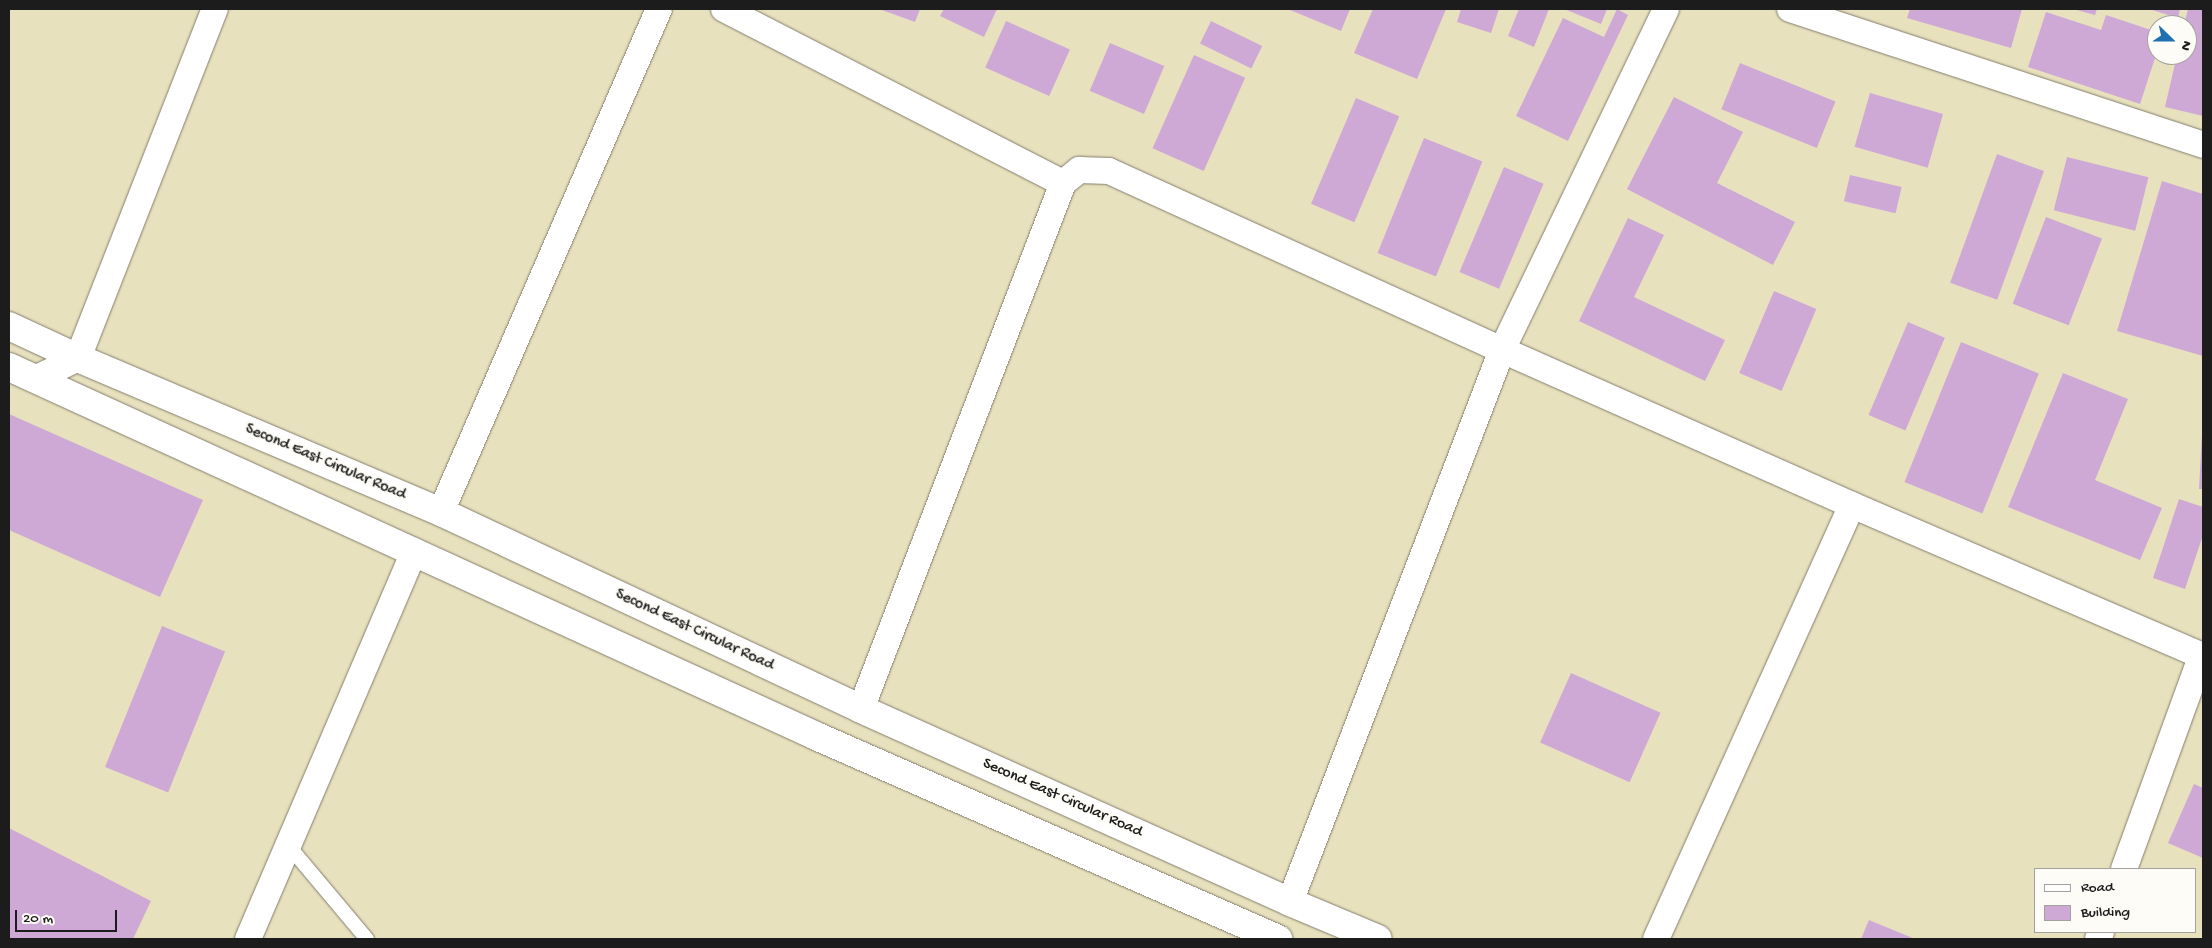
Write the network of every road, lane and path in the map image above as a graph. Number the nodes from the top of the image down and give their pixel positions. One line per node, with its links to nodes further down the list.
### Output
1 (215, 9): 10 (street)
2 (658, 9): 14 (street)
3 (724, 9): 7 (street)
4 (1666, 9): 9 (street)
5 (1790, 9): 6 (street)
6 (2203, 145)
7 (1063, 183): 9 (street); 17 (street)
8 (9, 326): 10 (main road, Second East Circular Road)
9 (1502, 350): 13 (street); 20 (street)
10 (78, 358): 12 (street); 14 (main road, Second East Circular Road)
11 (9, 367): 12 (main road)
12 (35, 379): 15 (main road)
13 (1852, 505): 16 (street); 26 (street)
14 (441, 512): 17 (main road, Second East Circular Road)
15 (414, 551): 18 (street); 21 (main road)
16 (2203, 656): 19 (street)
17 (861, 709): 20 (main road, Second East Circular Road)
18 (288, 846): 22 (street); 23 (lane)
19 (2124, 868)
20 (1290, 902): 25 (main road, Second East Circular Road)
21 (1242, 932): 24 (main road)
22 (248, 939)
23 (367, 939)
24 (1278, 939)
25 (1378, 939)
26 (1656, 939)

